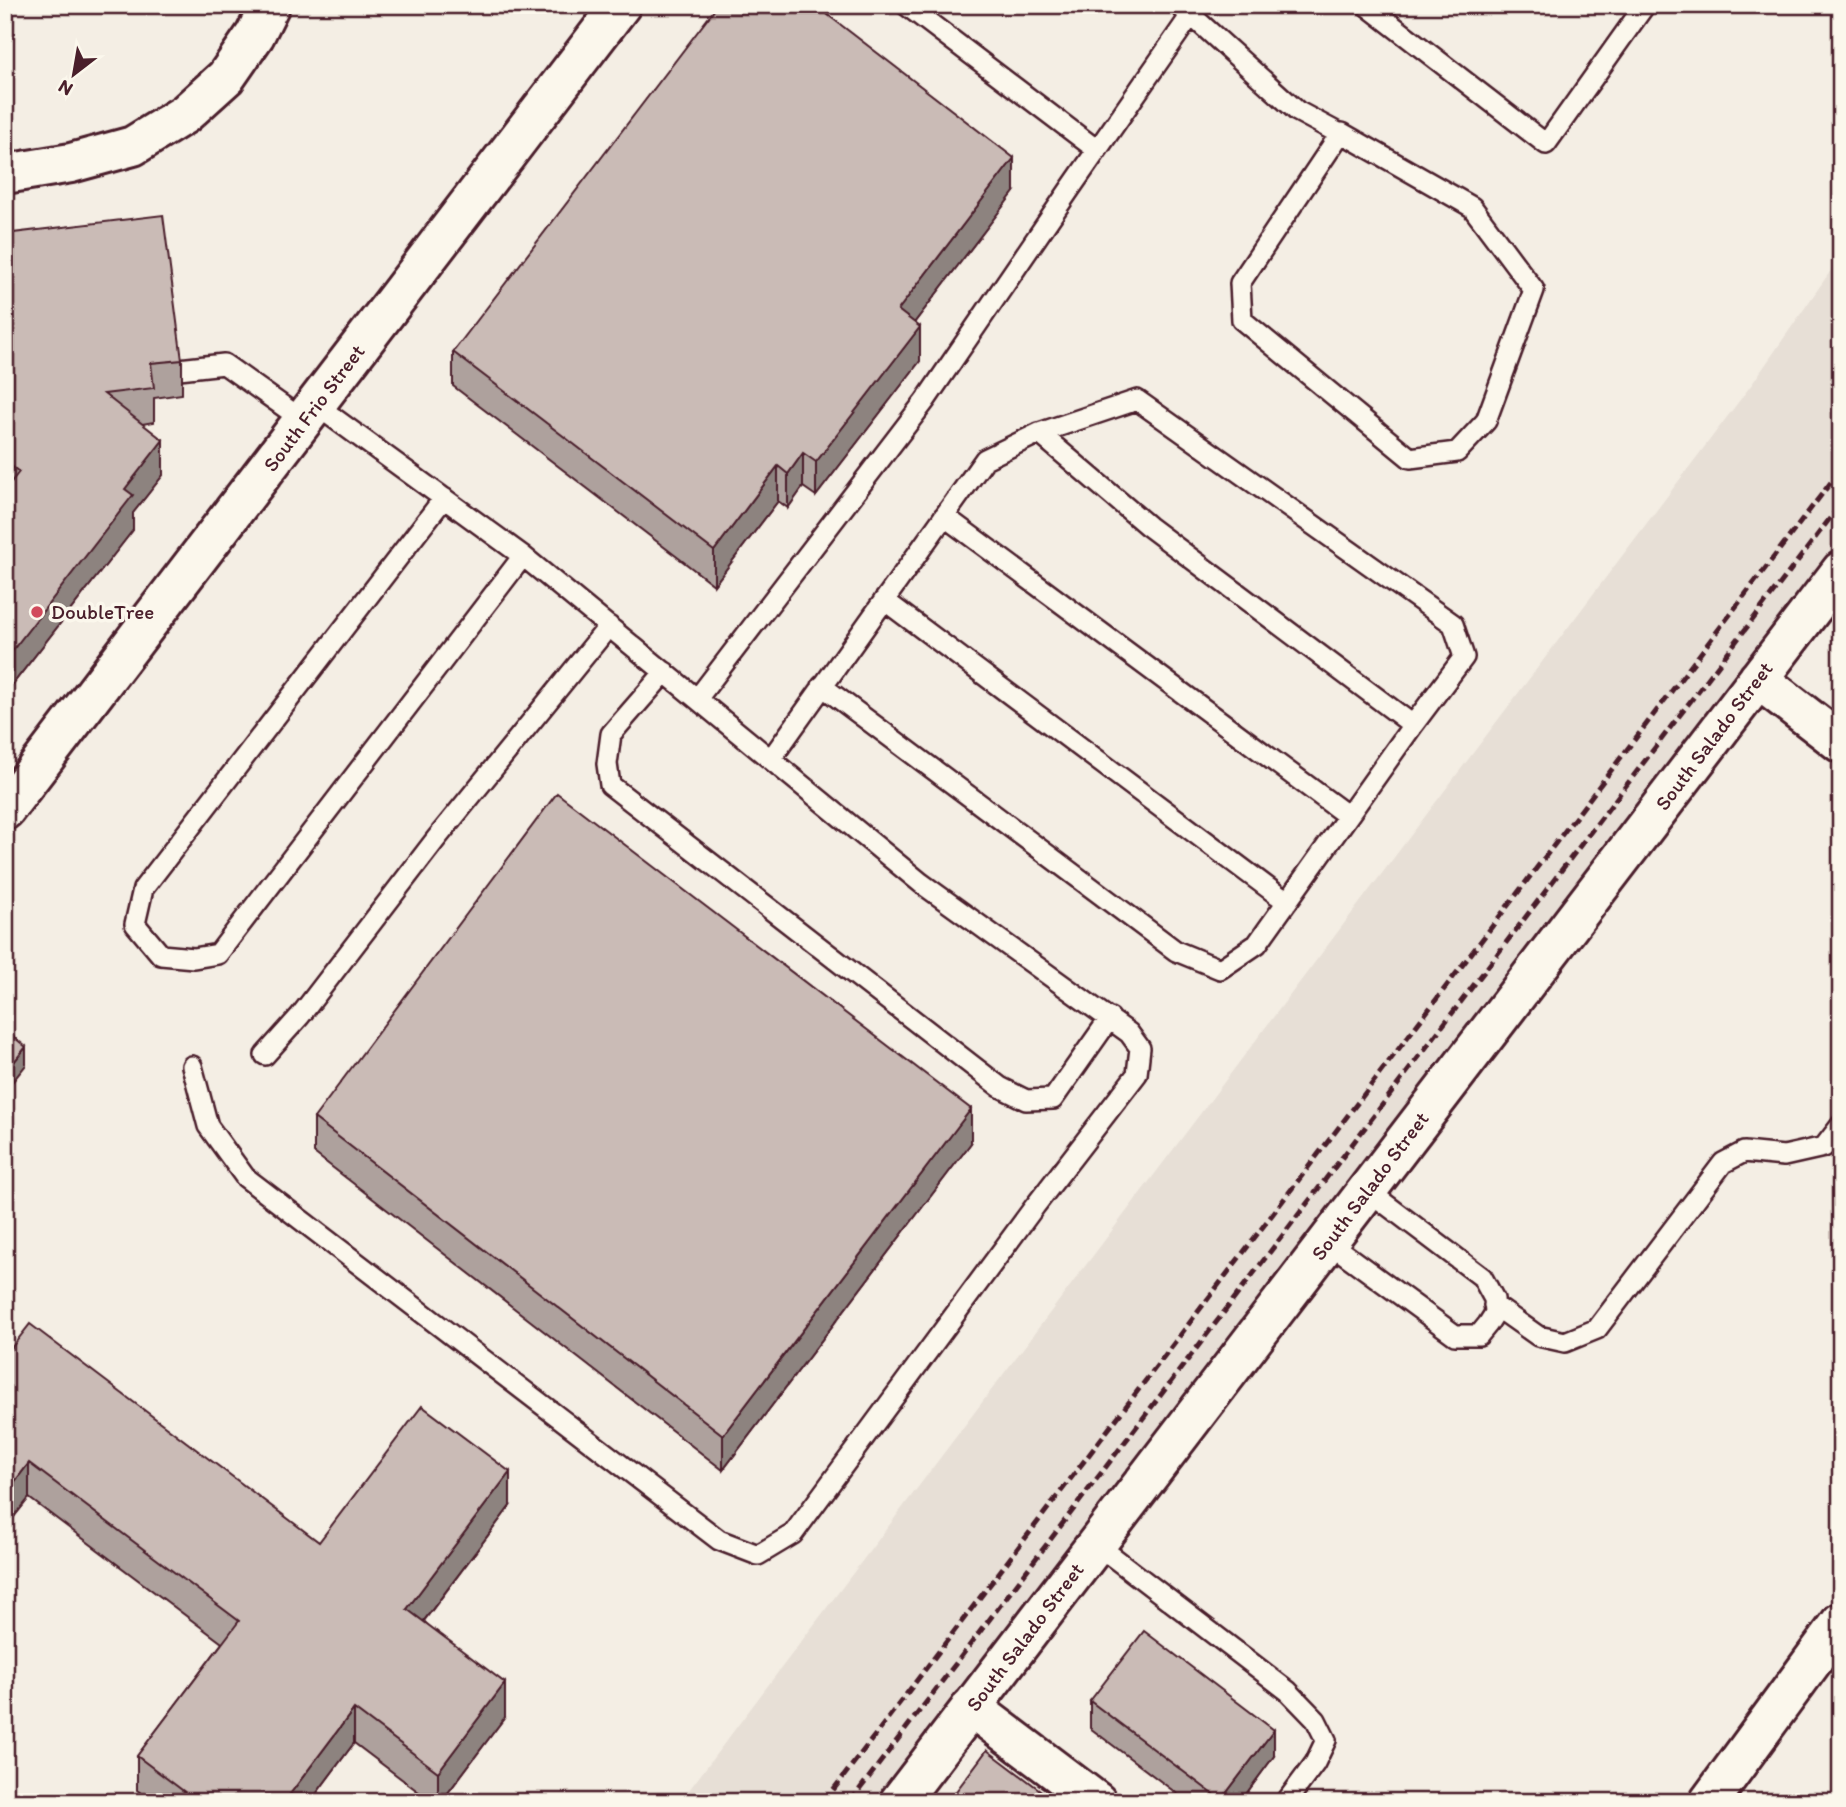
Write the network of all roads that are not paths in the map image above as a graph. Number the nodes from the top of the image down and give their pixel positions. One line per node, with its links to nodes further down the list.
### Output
1 (270, 5): 9 (main road)
2 (621, 5): 11 (main road, South Frio Street)
3 (906, 5): 8 (lane)
4 (1366, 5): 5 (lane)
5 (1645, 5)
6 (1185, 10): 7 (lane); 8 (lane)
7 (1340, 134): 7 (lane)
8 (1097, 150): 22 (lane)
9 (5, 174)
10 (179, 369): 11 (lane)
11 (310, 413): 13 (lane); 26 (main road, South Frio Street)
12 (1039, 433): 14 (lane); 23 (lane); 23 (lane)
13 (444, 498): 15 (lane); 15 (lane)
14 (944, 516): 17 (lane); 27 (lane)
15 (523, 556): 18 (lane)
16 (1841, 571): 20 (main road, South Salado Street)
17 (884, 600): 21 (lane); 28 (lane)
18 (609, 626): 19 (lane); 30 (lane)
19 (665, 672): 22 (lane); 29 (lane)
20 (1758, 679): 24 (main road); 33 (main road, South Salado Street)
21 (822, 686): 25 (lane); 28 (lane)
22 (698, 699): 25 (lane)
23 (1413, 725): 27 (lane)
24 (1841, 743)
25 (771, 758): 29 (lane)
26 (5, 810)
27 (1348, 816): 28 (lane)
28 (1287, 902)
29 (1110, 1018): 31 (lane)
30 (265, 1055)
31 (192, 1066)
32 (1841, 1125): 35 (lane)
33 (1367, 1190): 34 (main road, South Salado Street); 35 (lane)
34 (1328, 1242): 35 (lane); 36 (main road, South Salado Street)
35 (1494, 1305)
36 (1096, 1544): 38 (main road, South Salado Street); 41 (lane)
37 (1841, 1622): 42 (main road)
38 (971, 1707): 39 (main road, South Salado Street); 40 (main road)
39 (899, 1802)
40 (1097, 1802)
41 (1286, 1802)
42 (1709, 1802)

